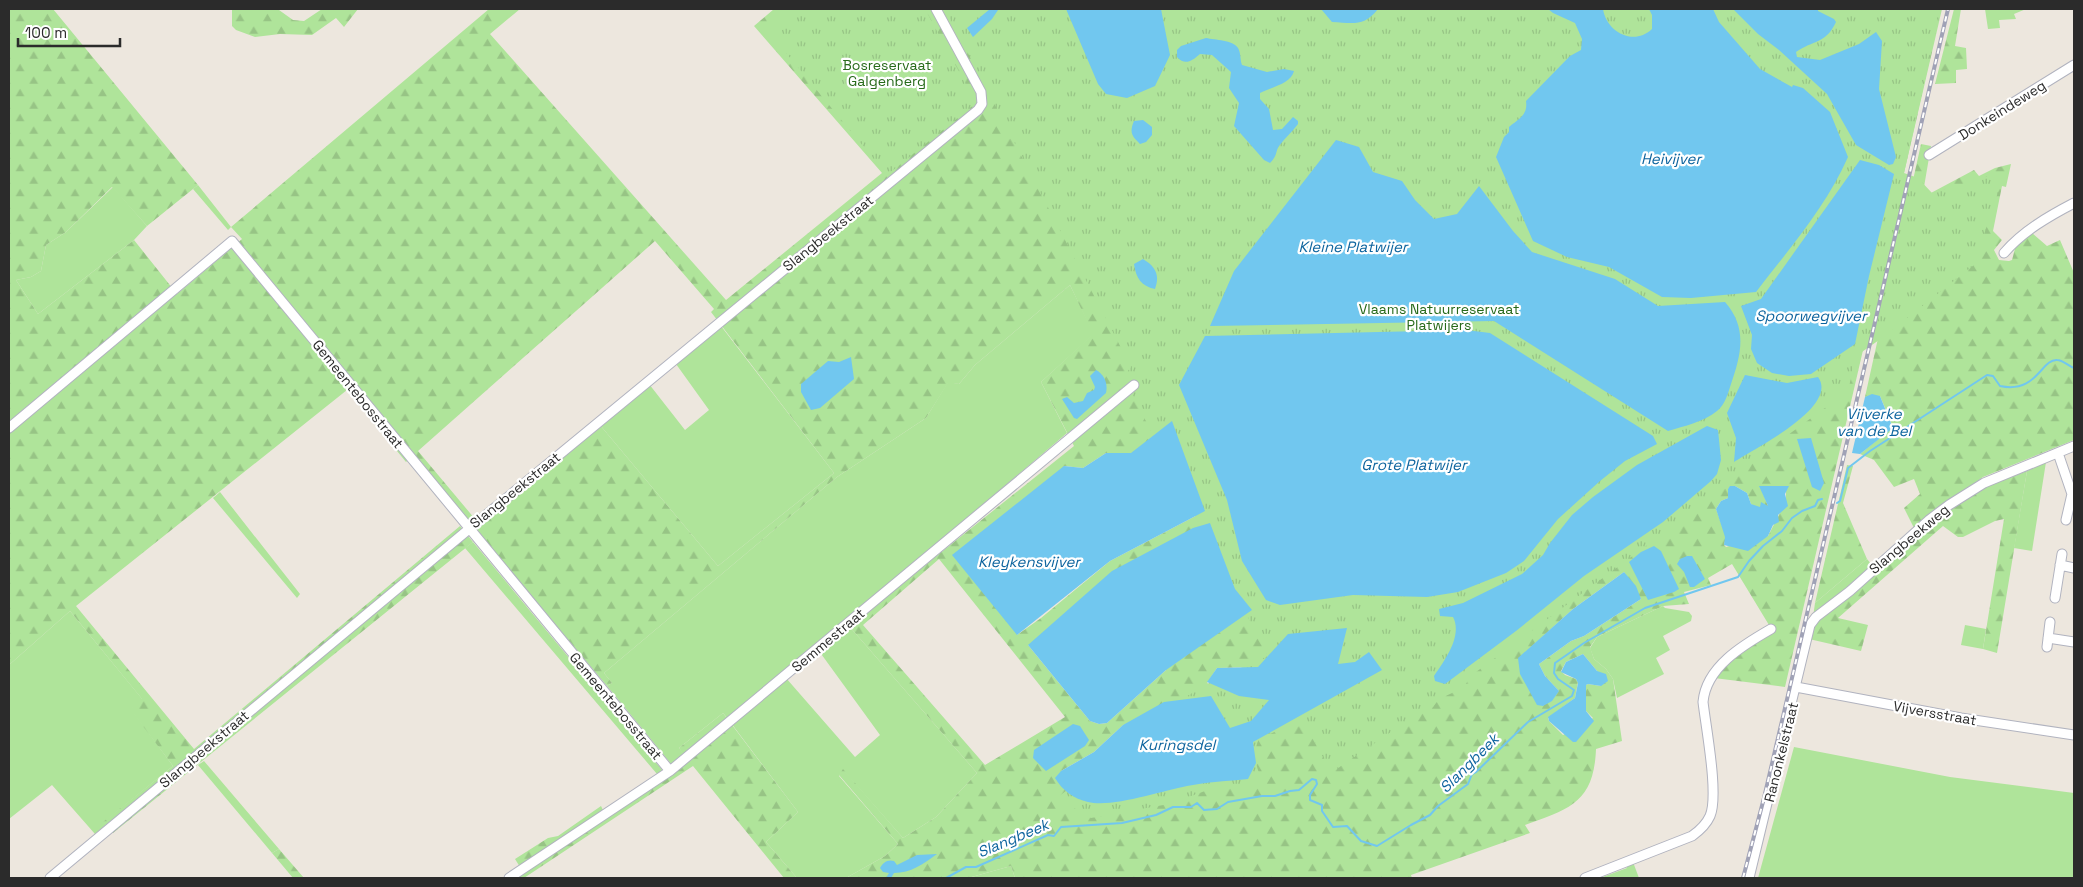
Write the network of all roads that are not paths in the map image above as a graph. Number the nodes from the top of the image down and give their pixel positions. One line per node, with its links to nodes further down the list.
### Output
1 (936, 9): 12 (street, Slangbeekstraat)
2 (2074, 65): 3 (street, Donkeindeweg)
3 (1929, 155)
4 (2074, 203): 5 (street)
5 (2004, 252)
6 (1134, 385): 23 (street, Semmestraat)
7 (9, 428): 12 (street, Gemeentebosstraat)
8 (2074, 446): 9 (street, Slangbeekweg)
9 (2058, 453): 10 (street); 18 (street, Slangbeekweg)
10 (2073, 494): 11 (street)
11 (2066, 520)
12 (469, 528): 23 (street, Gemeentebosstraat); 24 (street, Slangbeekstraat)
13 (2062, 554): 14 (street)
14 (2060, 565): 15 (street); 16 (street)
15 (2074, 568)
16 (2055, 598)
17 (2050, 622): 20 (street)
18 (1810, 625): 21 (street, Ranonkelstraat)
19 (1771, 629): 26 (street)
20 (2074, 642)
21 (1796, 687): 22 (street, Vijversstraat); 27 (street, Ranonkelstraat)
22 (2074, 735)
23 (670, 772): 25 (street, Semmestraat)
24 (50, 878)
25 (509, 878)
26 (1585, 878)
27 (1749, 878)

